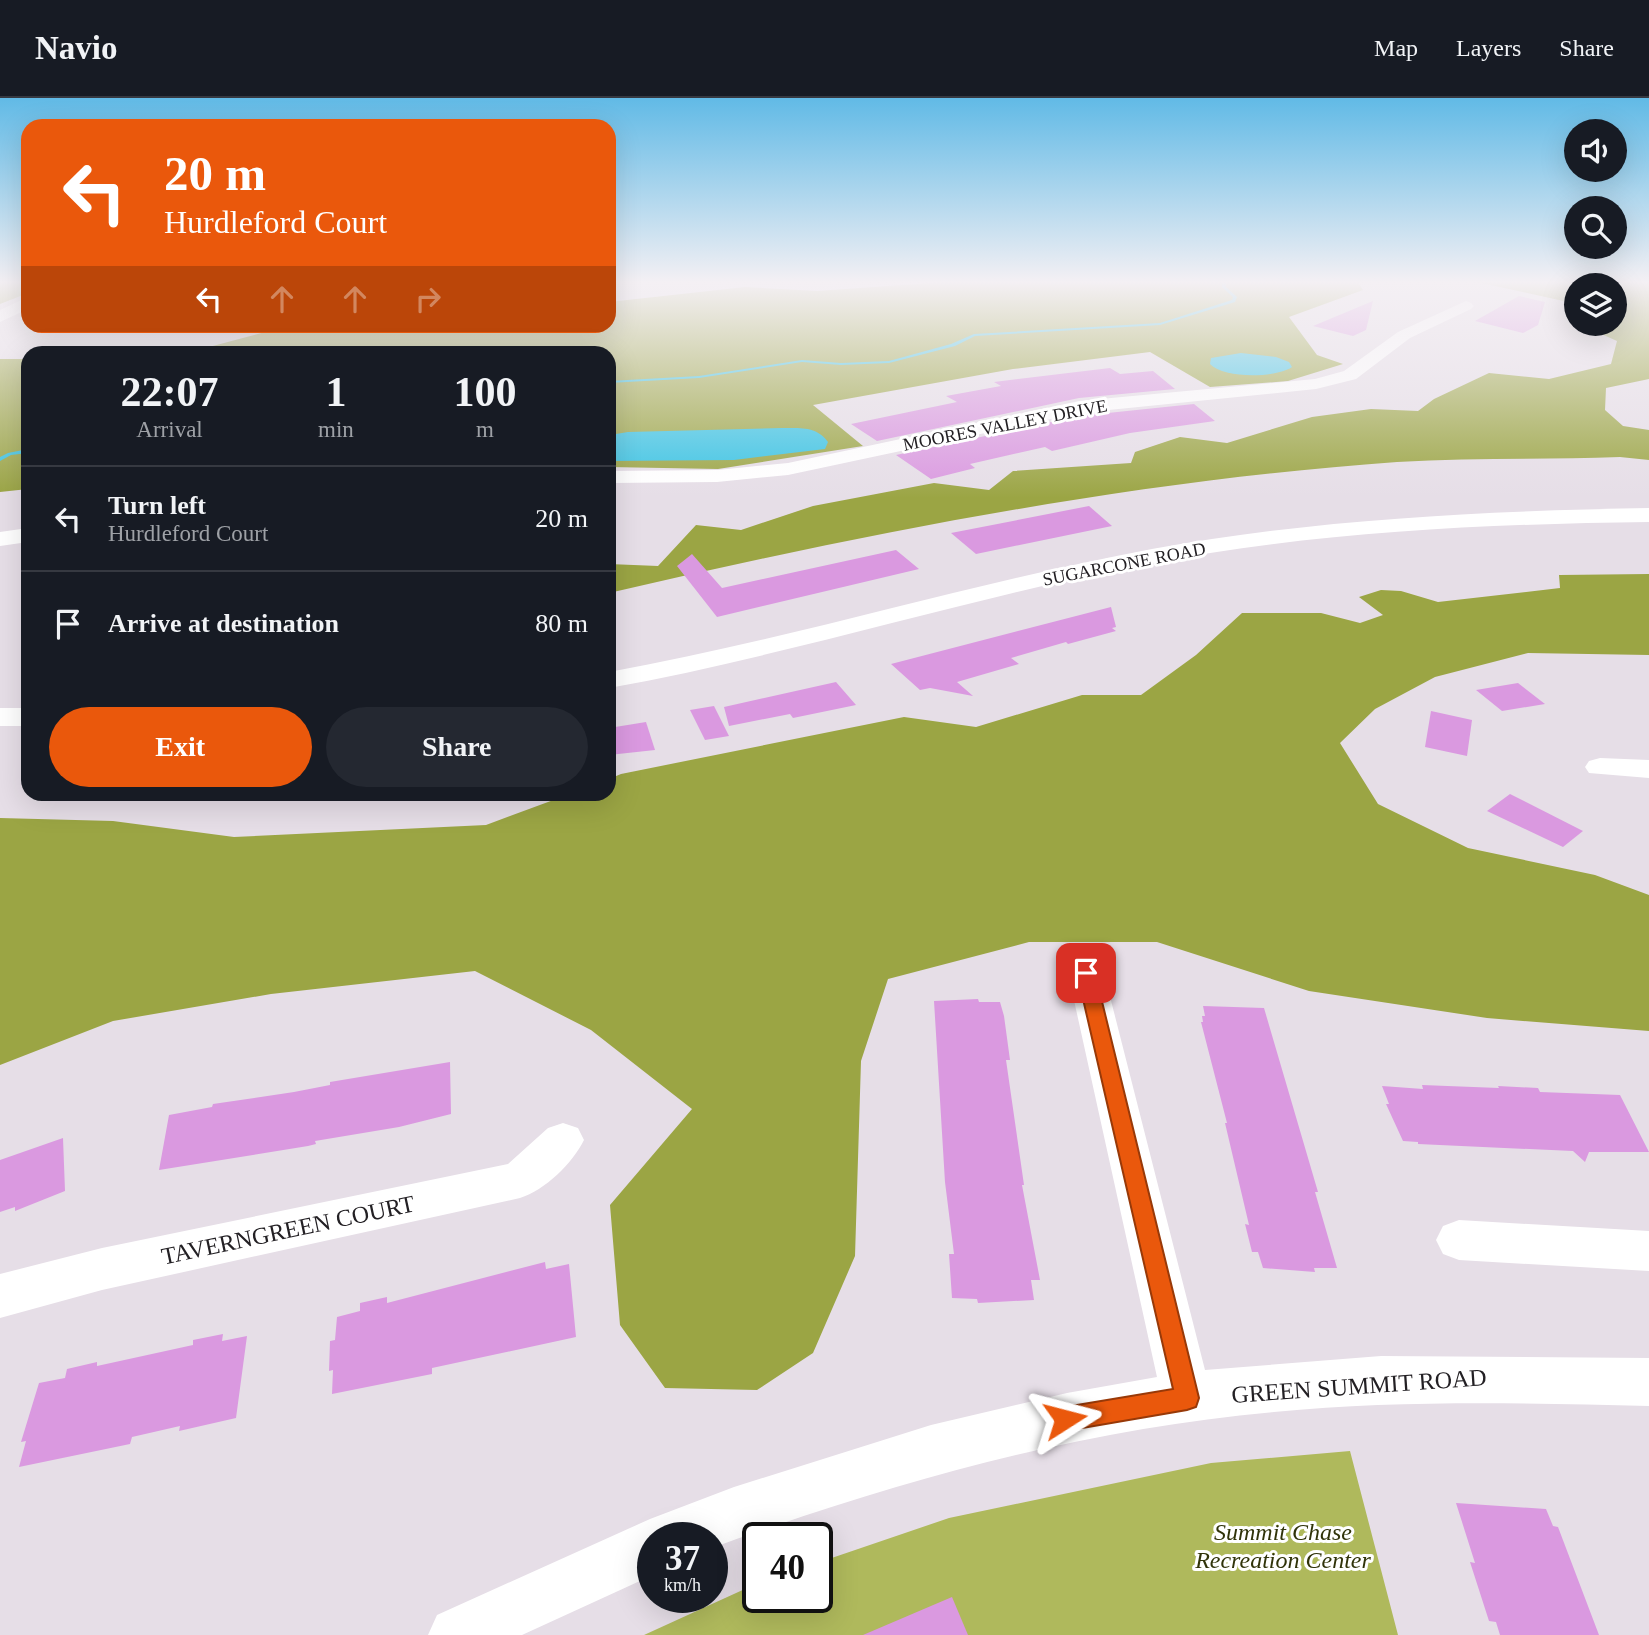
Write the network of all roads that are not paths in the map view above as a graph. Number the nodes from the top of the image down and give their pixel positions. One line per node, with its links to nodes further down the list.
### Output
1 (1379, 354): 2 (street, MOORES VALLEY DRIVE)
2 (616, 477)
3 (1649, 515): 6 (street, SUGARCONE ROAD)
4 (21, 536): 5 (street)
5 (0, 539)
6 (616, 679)
7 (0, 717): 8 (street)
8 (21, 717)
9 (1601, 767): 10 (street)
10 (1649, 769)
11 (1086, 973): 17 (street)
12 (563, 1140): 15 (street, TAVERNGREEN COURT)
13 (1459, 1240): 14 (street)
14 (1649, 1251)
15 (0, 1296)
16 (1649, 1382): 17 (street, GREEN SUMMIT ROAD)
17 (1187, 1398): 18 (street, GREEN SUMMIT ROAD)
18 (716, 1522)
19 (637, 1552): 20 (street)
20 (457, 1635)

